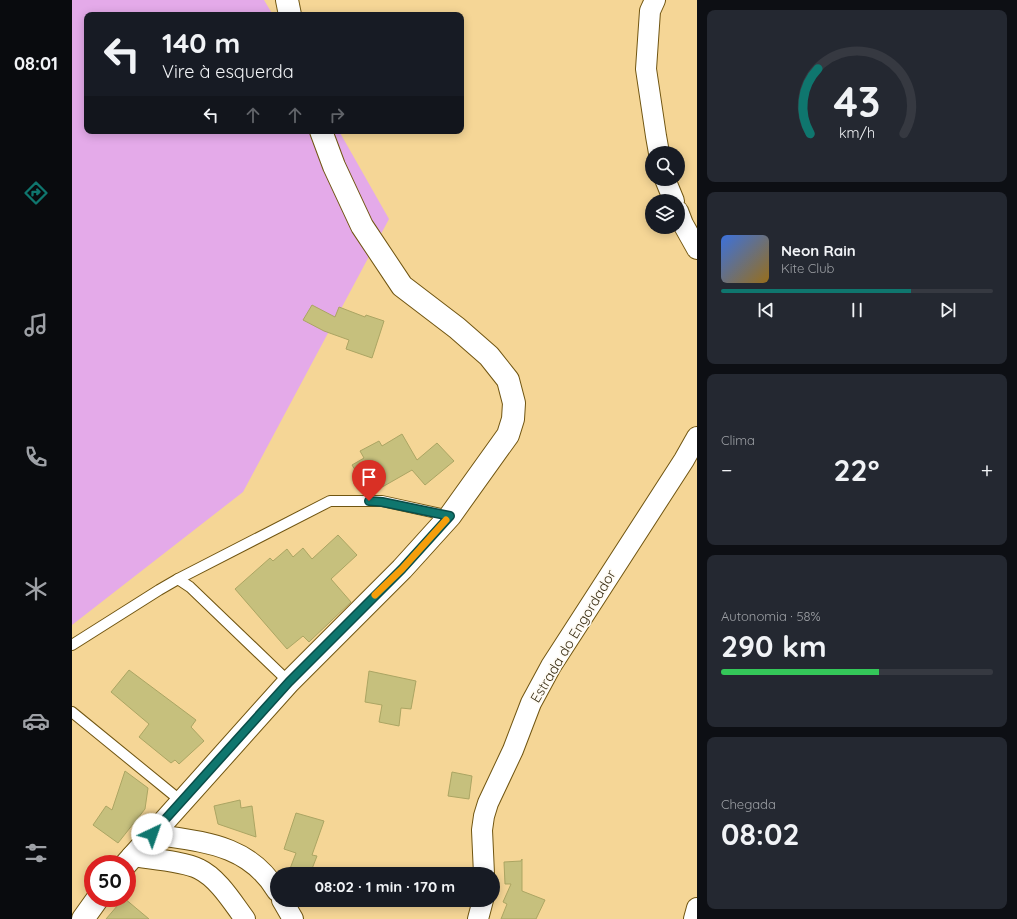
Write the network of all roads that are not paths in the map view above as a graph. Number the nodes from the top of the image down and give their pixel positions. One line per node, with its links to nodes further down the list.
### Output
1 (287, 0): 3 (main road)
2 (655, 0): 5 (street)
3 (289, 12)
4 (322, 134): 9 (main road)
5 (658, 146)
6 (685, 228): 7 (street)
7 (697, 249)
8 (697, 437): 18 (street, Estrada do Engordador)
9 (450, 516): 10 (lane); 12 (main road)
10 (178, 580): 11 (lane); 12 (lane)
11 (72, 645)
12 (289, 682): 14 (main road)
13 (72, 712): 14 (lane)
14 (181, 801): 15 (main road)
15 (152, 834): 16 (main road); 19 (street)
16 (133, 855)
17 (136, 861): 25 (street)
18 (484, 867)
19 (270, 882)
20 (92, 907): 24 (main road)
21 (286, 907): 26 (street)
22 (481, 907): 27 (street)
23 (697, 908): 28 (street)
24 (83, 919)
25 (245, 919)
26 (294, 919)
27 (478, 919)
28 (694, 919)

